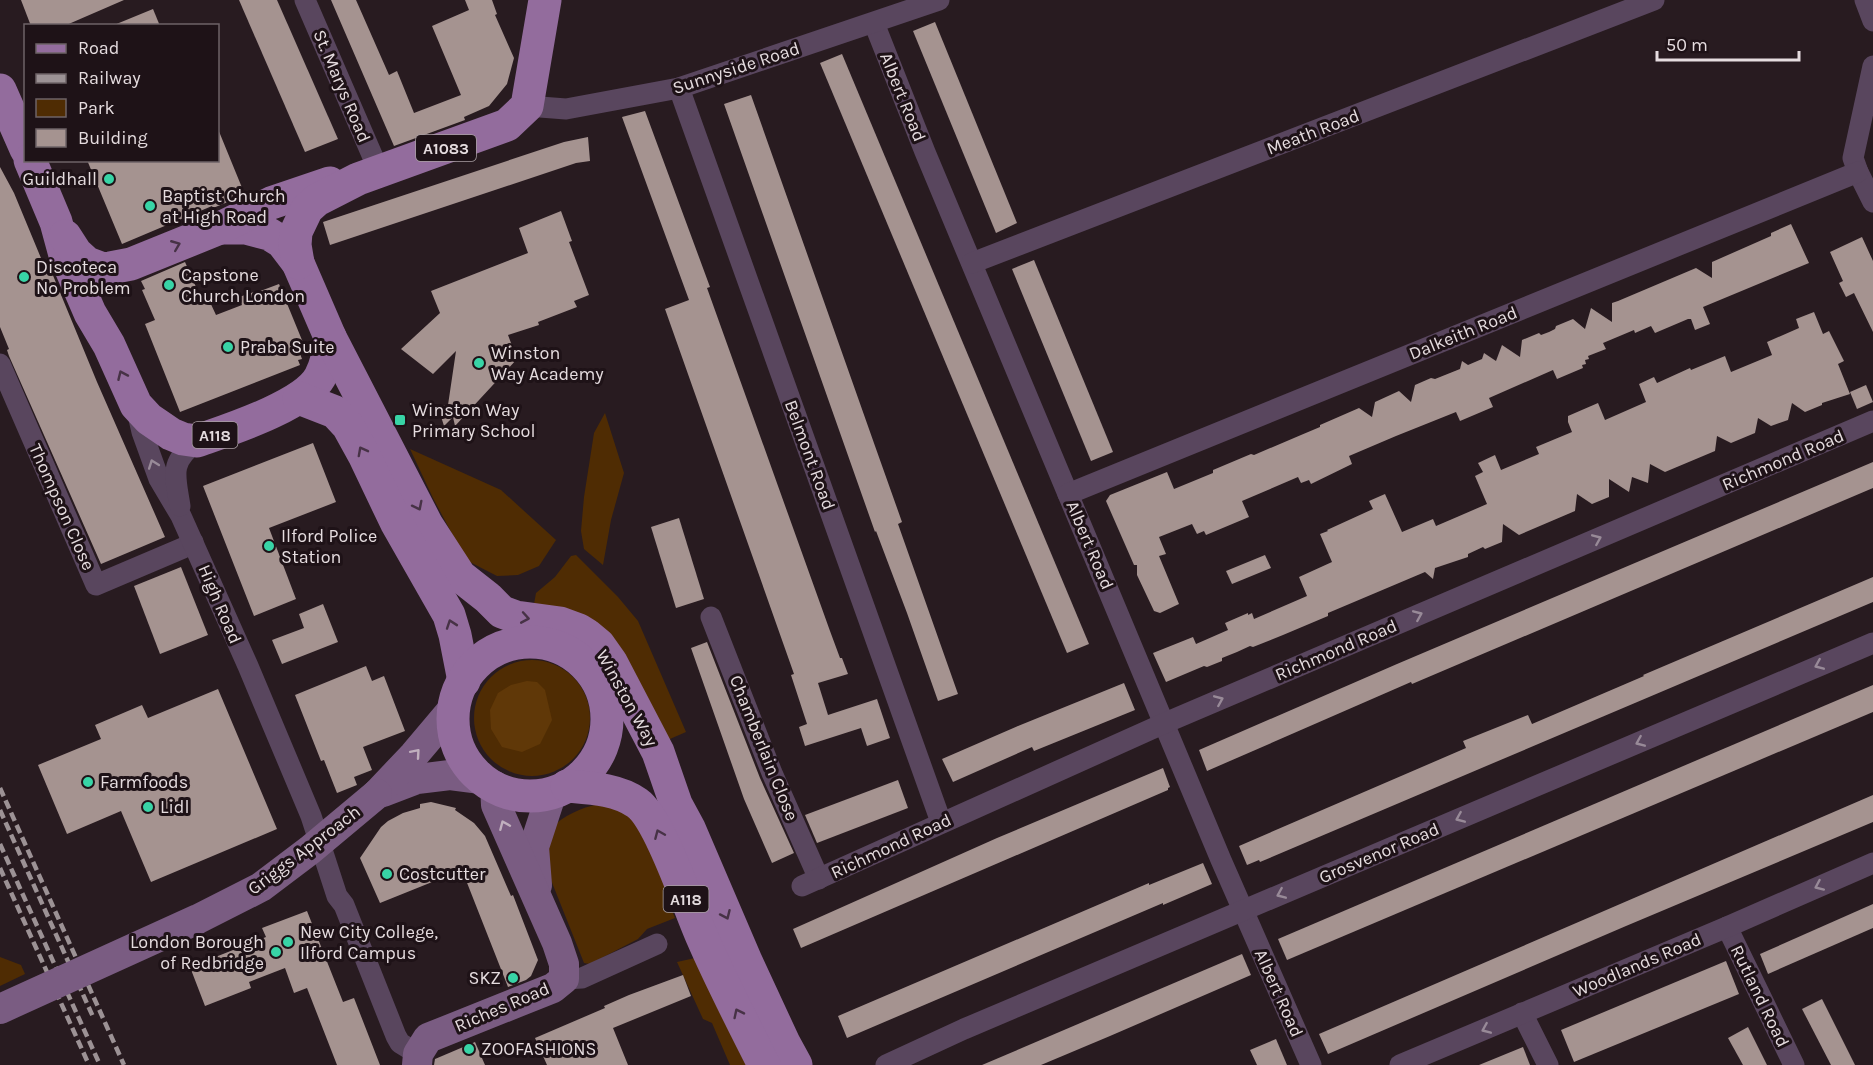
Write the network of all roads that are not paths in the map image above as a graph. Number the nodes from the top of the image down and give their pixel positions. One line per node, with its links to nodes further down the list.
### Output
1 (305, 0): 15 (street, St. Marys Road)
2 (545, 0): 11 (main road)
3 (939, 0): 7 (street, Sunnyside Road)
4 (1654, 0): 20 (street, Meath Road)
5 (1865, 0): 6 (street)
6 (1873, 21)
7 (874, 23): 9 (street, Sunnyside Road); 20 (street, Albert Road)
8 (1873, 66): 14 (street)
9 (679, 88): 11 (street, Sunnyside Road); 43 (street, Belmont Road)
10 (0, 90): 12 (main road)
11 (527, 106): 15 (main road, A1083)
12 (24, 144)
13 (31, 162): 17 (main road, High Road / A118)
14 (1858, 172): 16 (street); 29 (street, Dalkeith Road)
15 (369, 175): 18 (main road, A1083); 19 (main road, A1083)
16 (1873, 202)
17 (56, 222): 21 (main road, A118); 23 (main road, High Road / A118)
18 (220, 228): 19 (main road, A118); 21 (main road, A118, one-way to 18)
19 (298, 263): 22 (main road, A118)
20 (972, 263): 29 (street, Albert Road)
21 (131, 264): 23 (main road, High Road / A118)
22 (326, 328): 25 (main road, A118); 32 (main road, Winston Way / A118, one-way to 32)
23 (109, 345): 26 (main road, High Road / A118, one-way to 23)
24 (0, 364): 31 (street, Thompson Close)
25 (299, 398): 28 (main road, A118); 36 (main road, one-way to 25)
26 (136, 405): 28 (main road, A118); 30 (street, High Road, one-way to 26)
27 (1873, 421): 38 (street, Richmond Road, one-way to 27)
28 (197, 441): 30 (street, High Road)
29 (1068, 494): 38 (street, Albert Road)
30 (181, 516): 31 (street, High Road)
31 (193, 542): 53 (street, High Road)
32 (460, 576): 35 (main road, A118); 42 (main road, Winston Way / A118, one-way to 42)
33 (711, 617): 45 (street, Chamberlain Close)
34 (1873, 643): 47 (street, Grosvenor Road, one-way to 47)
35 (516, 644): 36 (main road); 37 (main road)
36 (458, 695): 39 (main road); 41 (street, Griggs Approach, one-way to 36)
37 (606, 708): 40 (main road); 42 (main road, A118)
38 (1165, 723): 43 (street, Richmond Road); 47 (street, Albert Road)
39 (488, 783): 40 (main road); 41 (street, Griggs Approach); 46 (street, Riches Road, one-way to 39)
40 (560, 789): 46 (street, Riches Road); 54 (main road, A118, one-way to 40)
41 (377, 794): 51 (street, Griggs Approach, bridge)
42 (676, 804): 55 (main road, Winston Way / A118, one-way to 55)
43 (941, 822): 45 (street, Richmond Road)
44 (1873, 862): 48 (street, Woodlands Road, one-way to 48)
45 (811, 882)
46 (538, 897): 50 (street, Riches Road)
47 (1244, 910): 56 (street, Grosvenor Road); 57 (street, Albert Road)
48 (1727, 927): 52 (street, Woodlands Road); 60 (street, Rutland Road)
49 (657, 944): 50 (street, Riches Road)
50 (564, 979): 53 (street, Riches Road)
51 (0, 1009)
52 (1522, 1013): 58 (street, Woodlands Road, one-way to 58); 59 (street)
53 (417, 1059)
54 (764, 1065)
55 (796, 1065)
56 (886, 1065)
57 (1311, 1065)
58 (1400, 1065)
59 (1548, 1065)
60 (1794, 1065)

